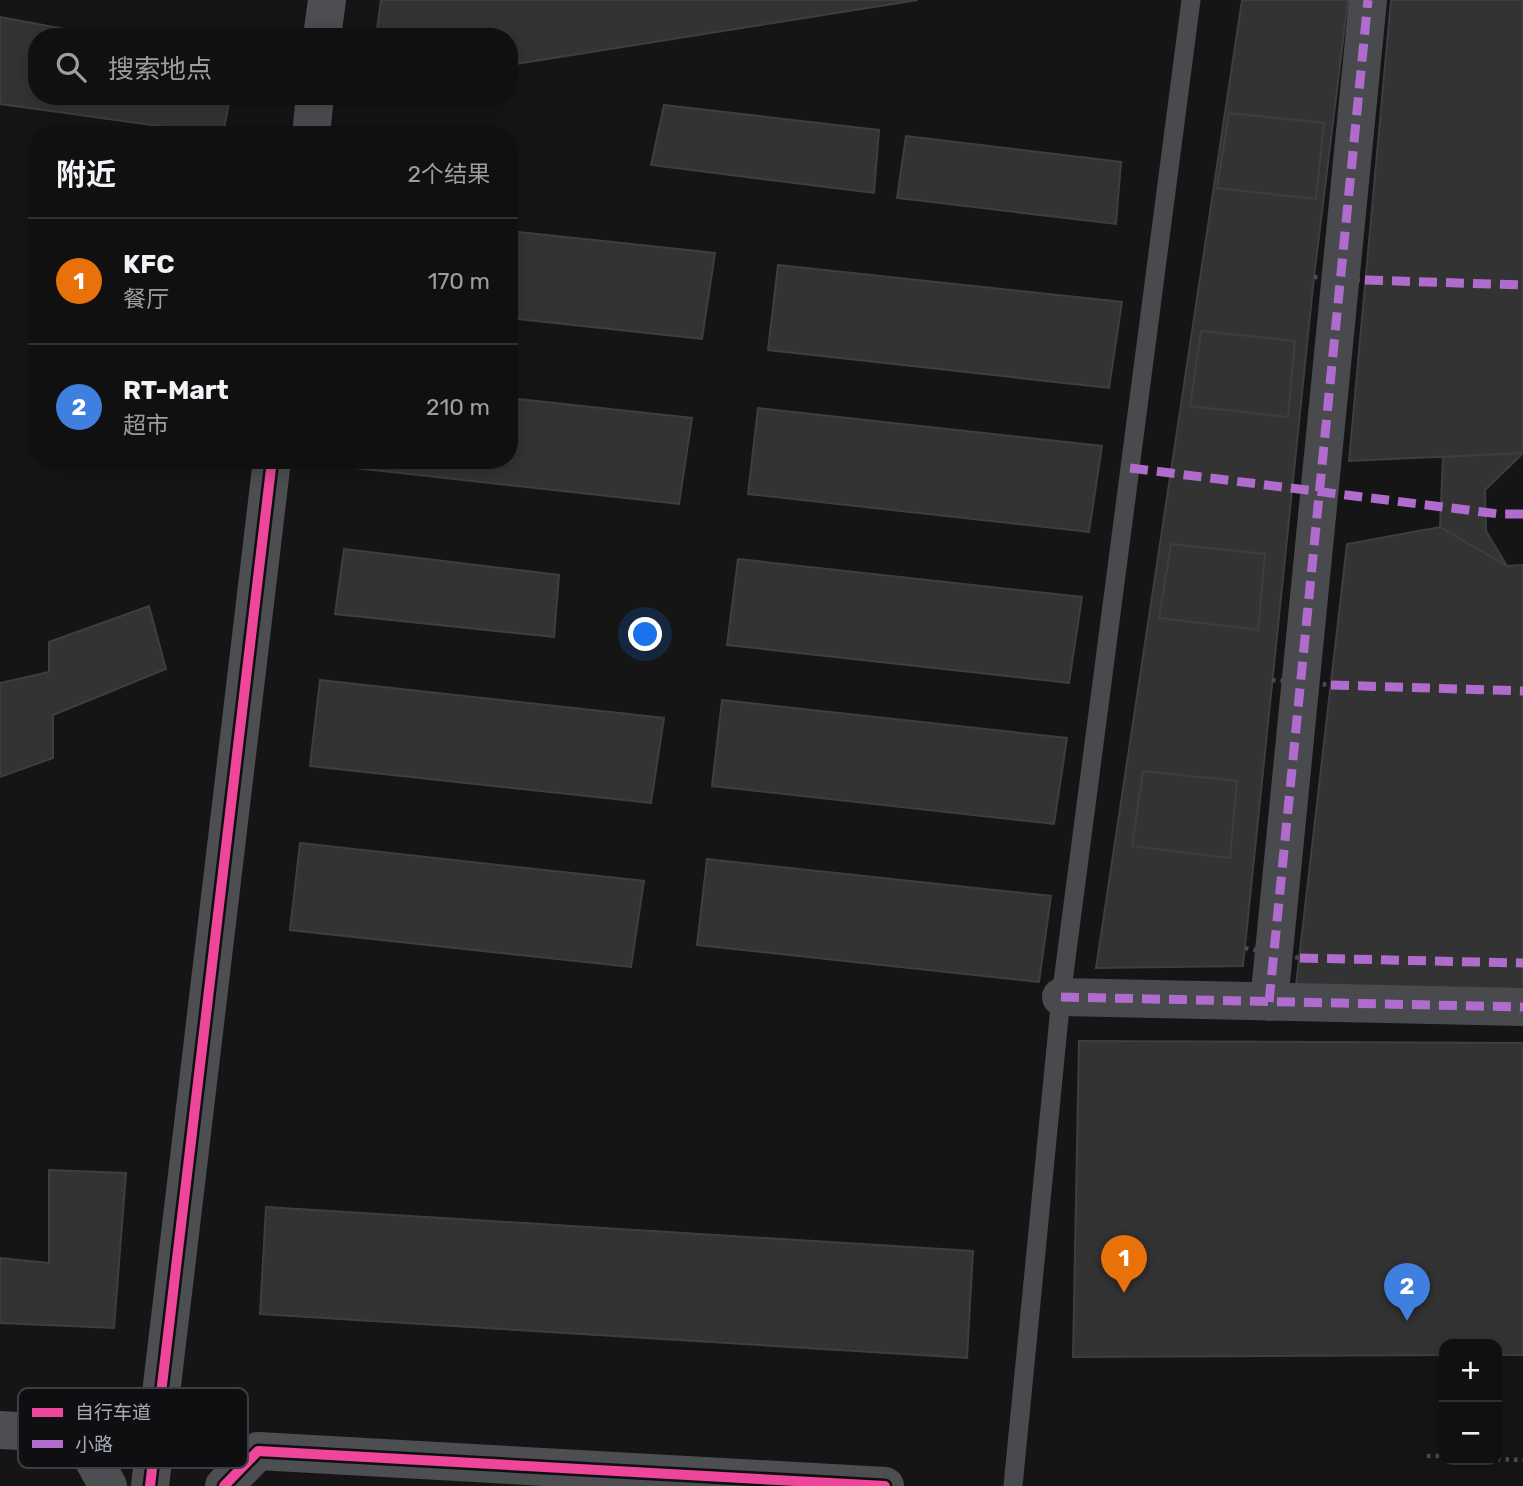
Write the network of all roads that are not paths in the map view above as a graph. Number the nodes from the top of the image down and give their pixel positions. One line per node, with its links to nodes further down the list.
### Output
1 (327, 0): 4 (street)
2 (1191, 0): 8 (lane)
3 (1368, 0): 9 (street)
4 (323, 28)
5 (314, 105): 6 (street)
6 (312, 126)
7 (271, 469): 11 (street)
8 (1061, 997): 9 (street); 22 (lane)
9 (1269, 1002): 10 (street)
10 (1523, 1007)
11 (162, 1388)
12 (0, 1430): 13 (street)
13 (18, 1431)
14 (248, 1461): 21 (street)
15 (98, 1468): 18 (street)
16 (152, 1468): 19 (street)
17 (241, 1468): 20 (street)
18 (108, 1486)
19 (150, 1486)
20 (224, 1486)
21 (885, 1486)
22 (1013, 1486)

